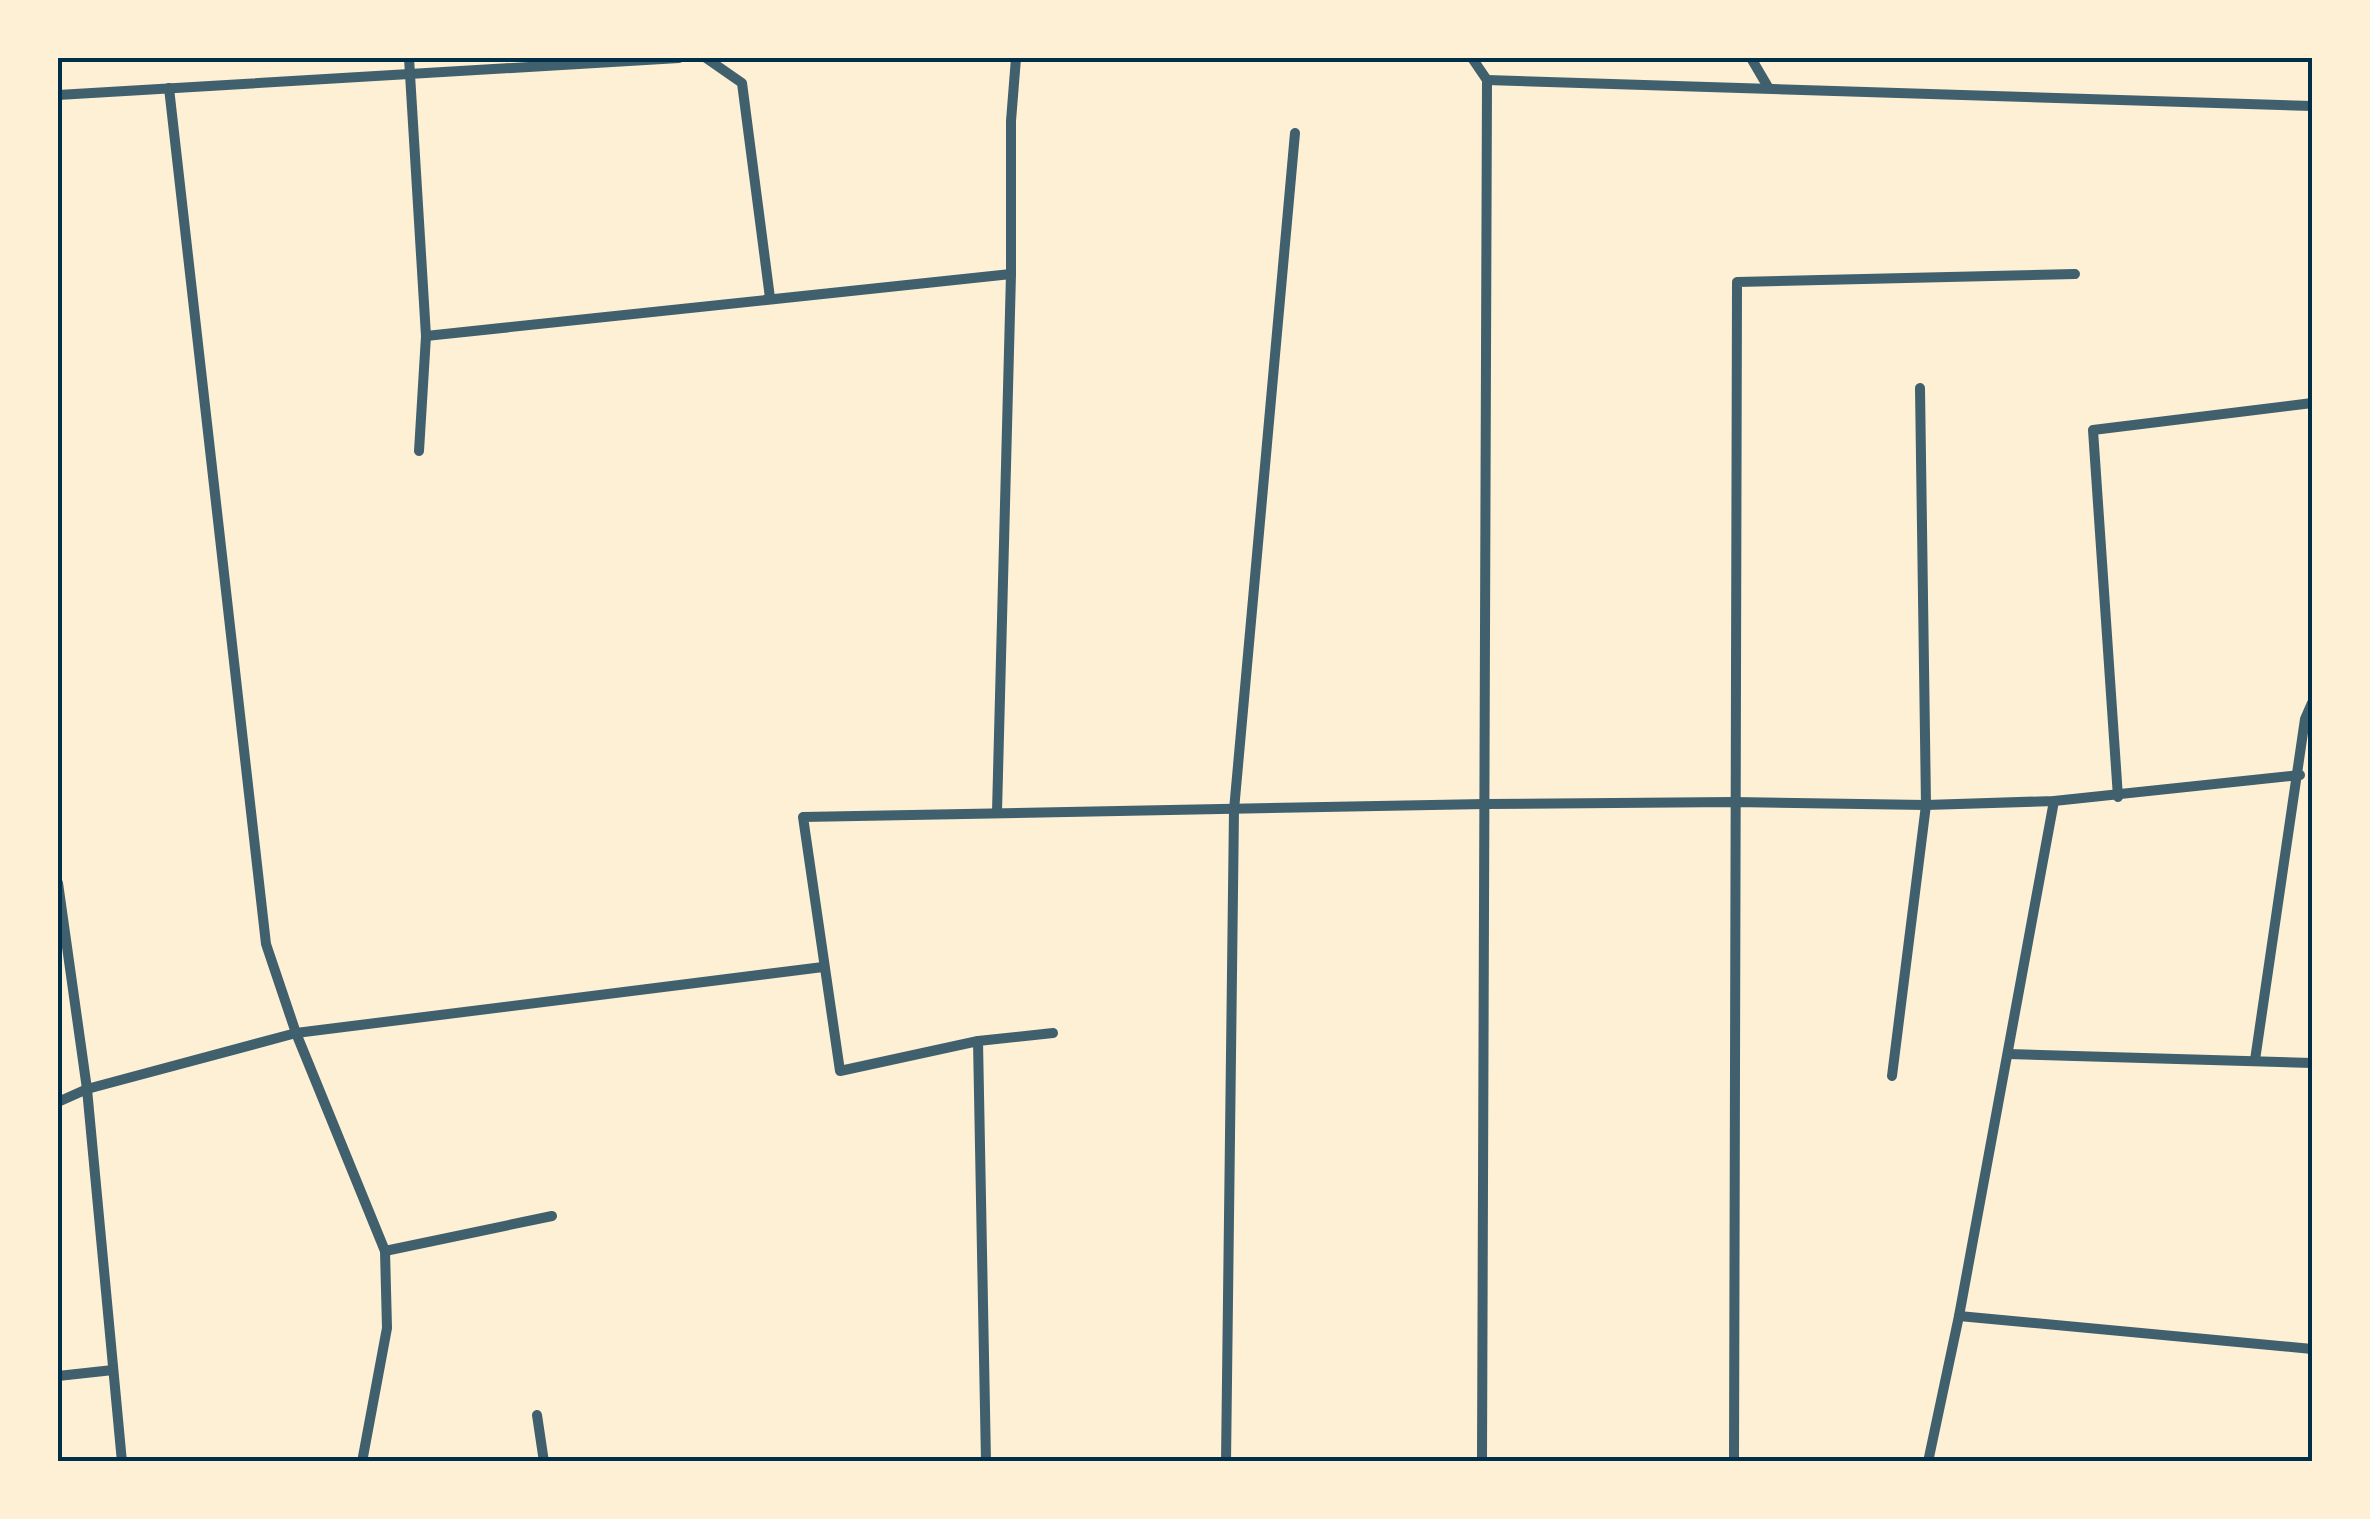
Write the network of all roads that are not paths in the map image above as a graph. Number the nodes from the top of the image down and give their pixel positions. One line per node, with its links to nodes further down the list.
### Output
1 (409, 58): 7 (street)
2 (679, 58): 7 (street)
3 (706, 58): 16 (street)
4 (1016, 58): 14 (street)
5 (1472, 58): 8 (street)
6 (1751, 58): 9 (street)
7 (410, 73): 10 (street); 17 (street)
8 (1487, 80): 9 (street); 26 (street)
9 (1768, 87): 12 (street)
10 (169, 88): 11 (street); 32 (street)
11 (58, 96)
12 (2312, 106)
13 (1296, 133): 28 (street)
14 (1011, 274): 16 (street); 29 (street)
15 (2074, 274): 25 (street)
16 (770, 298): 17 (street)
17 (426, 336): 20 (street)
18 (1920, 388): 27 (street)
19 (2312, 403): 23 (street)
20 (419, 451)
21 (2312, 702): 22 (street)
22 (2300, 775): 23 (street); 36 (street)
23 (2118, 796): 24 (street)
24 (2054, 801): 27 (street); 35 (street)
25 (1734, 802): 26 (street); 27 (street); 54 (street)
26 (1485, 804): 28 (street); 53 (street)
27 (1926, 805): 38 (street)
28 (1234, 810): 29 (street); 52 (street)
29 (997, 812): 31 (street)
30 (58, 883): 39 (street)
31 (823, 967): 32 (street); 34 (street)
32 (296, 1032): 39 (street); 42 (street)
33 (1052, 1032): 34 (street)
34 (978, 1041): 51 (street)
35 (2008, 1054): 36 (street); 43 (street)
36 (2256, 1060): 37 (street)
37 (2312, 1063)
38 (1892, 1076)
39 (87, 1089): 40 (street); 45 (street)
40 (58, 1102)
41 (552, 1216): 42 (street)
42 (386, 1251): 49 (street)
43 (1960, 1316): 44 (street); 55 (street)
44 (2312, 1349)
45 (113, 1370): 46 (street); 48 (street)
46 (58, 1376)
47 (538, 1415): 50 (street)
48 (122, 1462)
49 (362, 1462)
50 (544, 1462)
51 (986, 1462)
52 (1226, 1462)
53 (1482, 1462)
54 (1734, 1462)
55 (1928, 1462)

